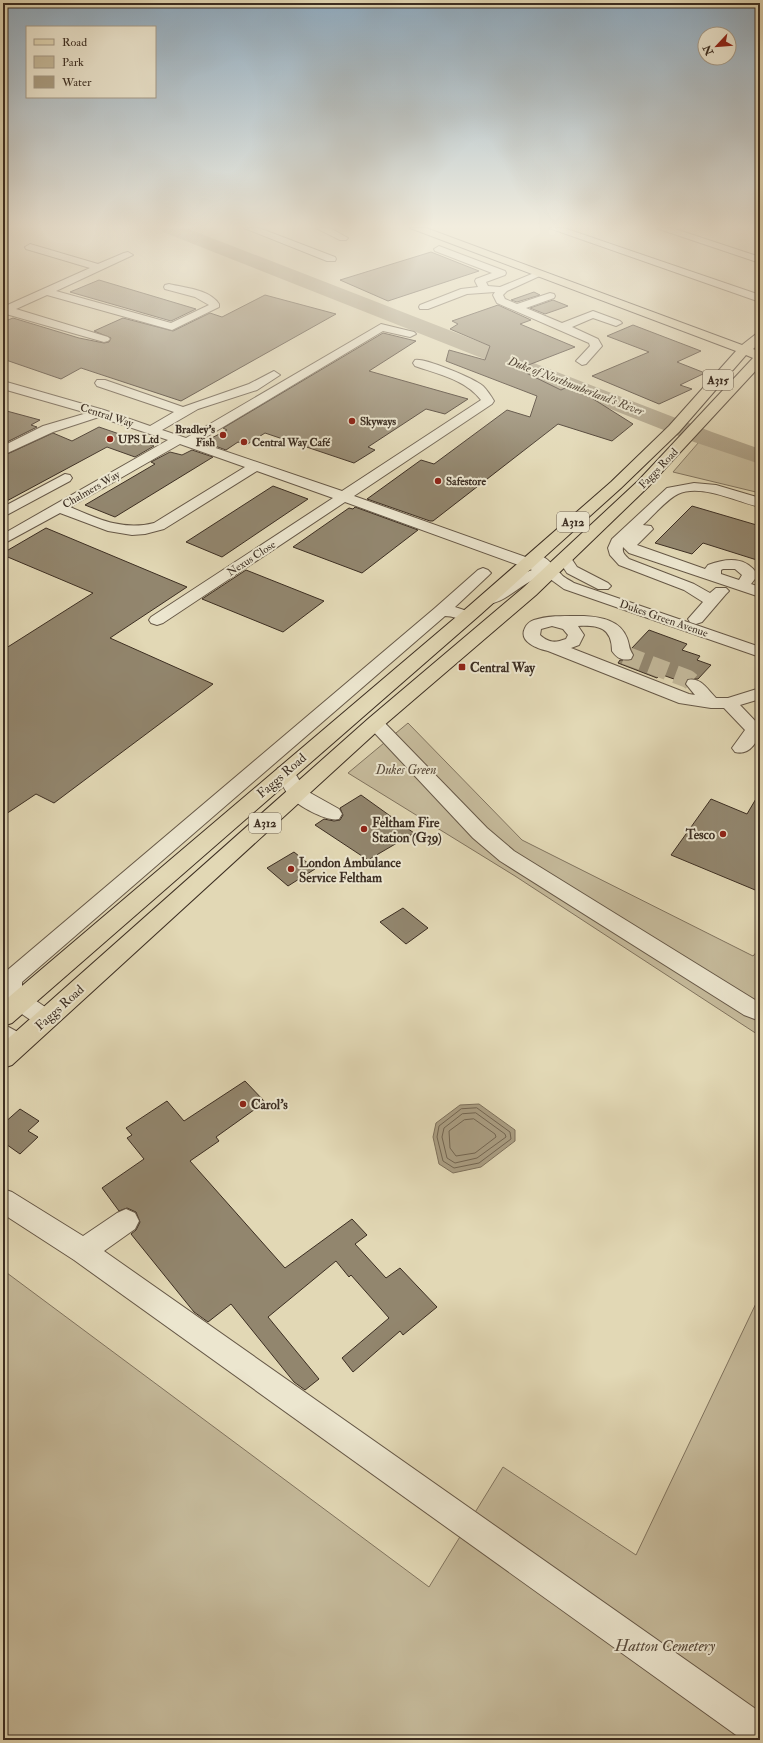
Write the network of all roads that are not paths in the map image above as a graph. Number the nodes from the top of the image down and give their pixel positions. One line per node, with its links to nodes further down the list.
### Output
1 (17, 309): 12 (street)
2 (109, 309): 3 (street)
3 (209, 309)
4 (518, 309): 9 (street)
5 (634, 309): 13 (main road)
6 (577, 320): 7 (street); 8 (street); 9 (street)
7 (616, 323)
8 (591, 326)
9 (561, 327): 15 (street)
10 (410, 334): 24 (street, Chalmers Way)
11 (760, 337): 13 (main road, Faggs Road)
12 (104, 339)
13 (744, 350): 14 (main road); 20 (main road, Faggs Road / A315)
14 (760, 357): 33 (main road, Faggs Road / A312)
15 (582, 361)
16 (419, 363): 28 (street, Nexus Close)
17 (287, 367): 21 (street)
18 (101, 383): 21 (street)
19 (3, 385): 22 (street, Central Way)
20 (691, 409): 36 (main road, Faggs Road / A312)
21 (184, 412): 23 (street)
22 (100, 413): 23 (street, Central Way); 25 (street)
23 (152, 430): 24 (street, Central Way)
24 (184, 441): 26 (street, Central Way); 30 (street, Chalmers Way)
25 (3, 451)
26 (256, 466): 28 (street, Central Way); 30 (street)
27 (65, 478): 32 (street)
28 (345, 496): 36 (street, Central Way); 48 (street, Nexus Close)
29 (760, 503): 44 (street)
30 (59, 508): 34 (street, Chalmers Way)
31 (667, 510): 38 (street)
32 (3, 513)
33 (603, 520): 35 (main road, Faggs Road / A312); 36 (main road)
34 (3, 540)
35 (564, 558): 36 (main road, Faggs Road / A312); 41 (street, Dukes Green Avenue)
36 (539, 561): 40 (street); 41 (street, Dukes Green Avenue); 42 (main road, Faggs Road / A312); 46 (main road, Faggs Road / A312); 46 (street, Dukes Green Avenue)
37 (483, 573): 45 (street)
38 (713, 577): 39 (street); 39 (street)
39 (736, 584): 43 (street); 44 (street)
40 (569, 586): 42 (street, Faggs Road); 53 (street, Dukes Green Avenue)
41 (608, 588): 47 (street, Dukes Green Avenue)
42 (530, 591): 60 (main road, Faggs Road / A312)
43 (760, 592)
44 (712, 601): 47 (street)
45 (441, 611): 46 (street); 65 (street)
46 (470, 613): 62 (main road, Faggs Road / A312)
47 (696, 619): 51 (street, Dukes Green Avenue)
48 (157, 620)
49 (559, 622): 50 (street); 52 (street); 54 (street)
50 (576, 635): 52 (street); 55 (street)
51 (760, 641)
52 (552, 647): 55 (street)
53 (760, 652)
54 (625, 655)
55 (607, 669): 58 (street)
56 (694, 684): 58 (street)
57 (760, 694): 59 (street)
58 (711, 703): 59 (street)
59 (728, 703): 61 (street)
60 (375, 723): 63 (main road, Faggs Road / A312); 66 (street)
61 (741, 748)
62 (285, 772): 63 (street); 65 (main road, Faggs Road / A312)
63 (298, 794): 64 (street); 68 (main road, Faggs Road / A312)
64 (332, 814)
65 (21, 1002): 67 (main road, Faggs Road / A312); 68 (street)
66 (760, 1012)
67 (3, 1016)
68 (46, 1019): 69 (main road, Faggs Road / A312)
69 (11, 1038): 70 (main road, Faggs Road / A312)
70 (3, 1058)
71 (3, 1200): 73 (street)
72 (126, 1221): 73 (street)
73 (83, 1251): 74 (street)
74 (760, 1732)

